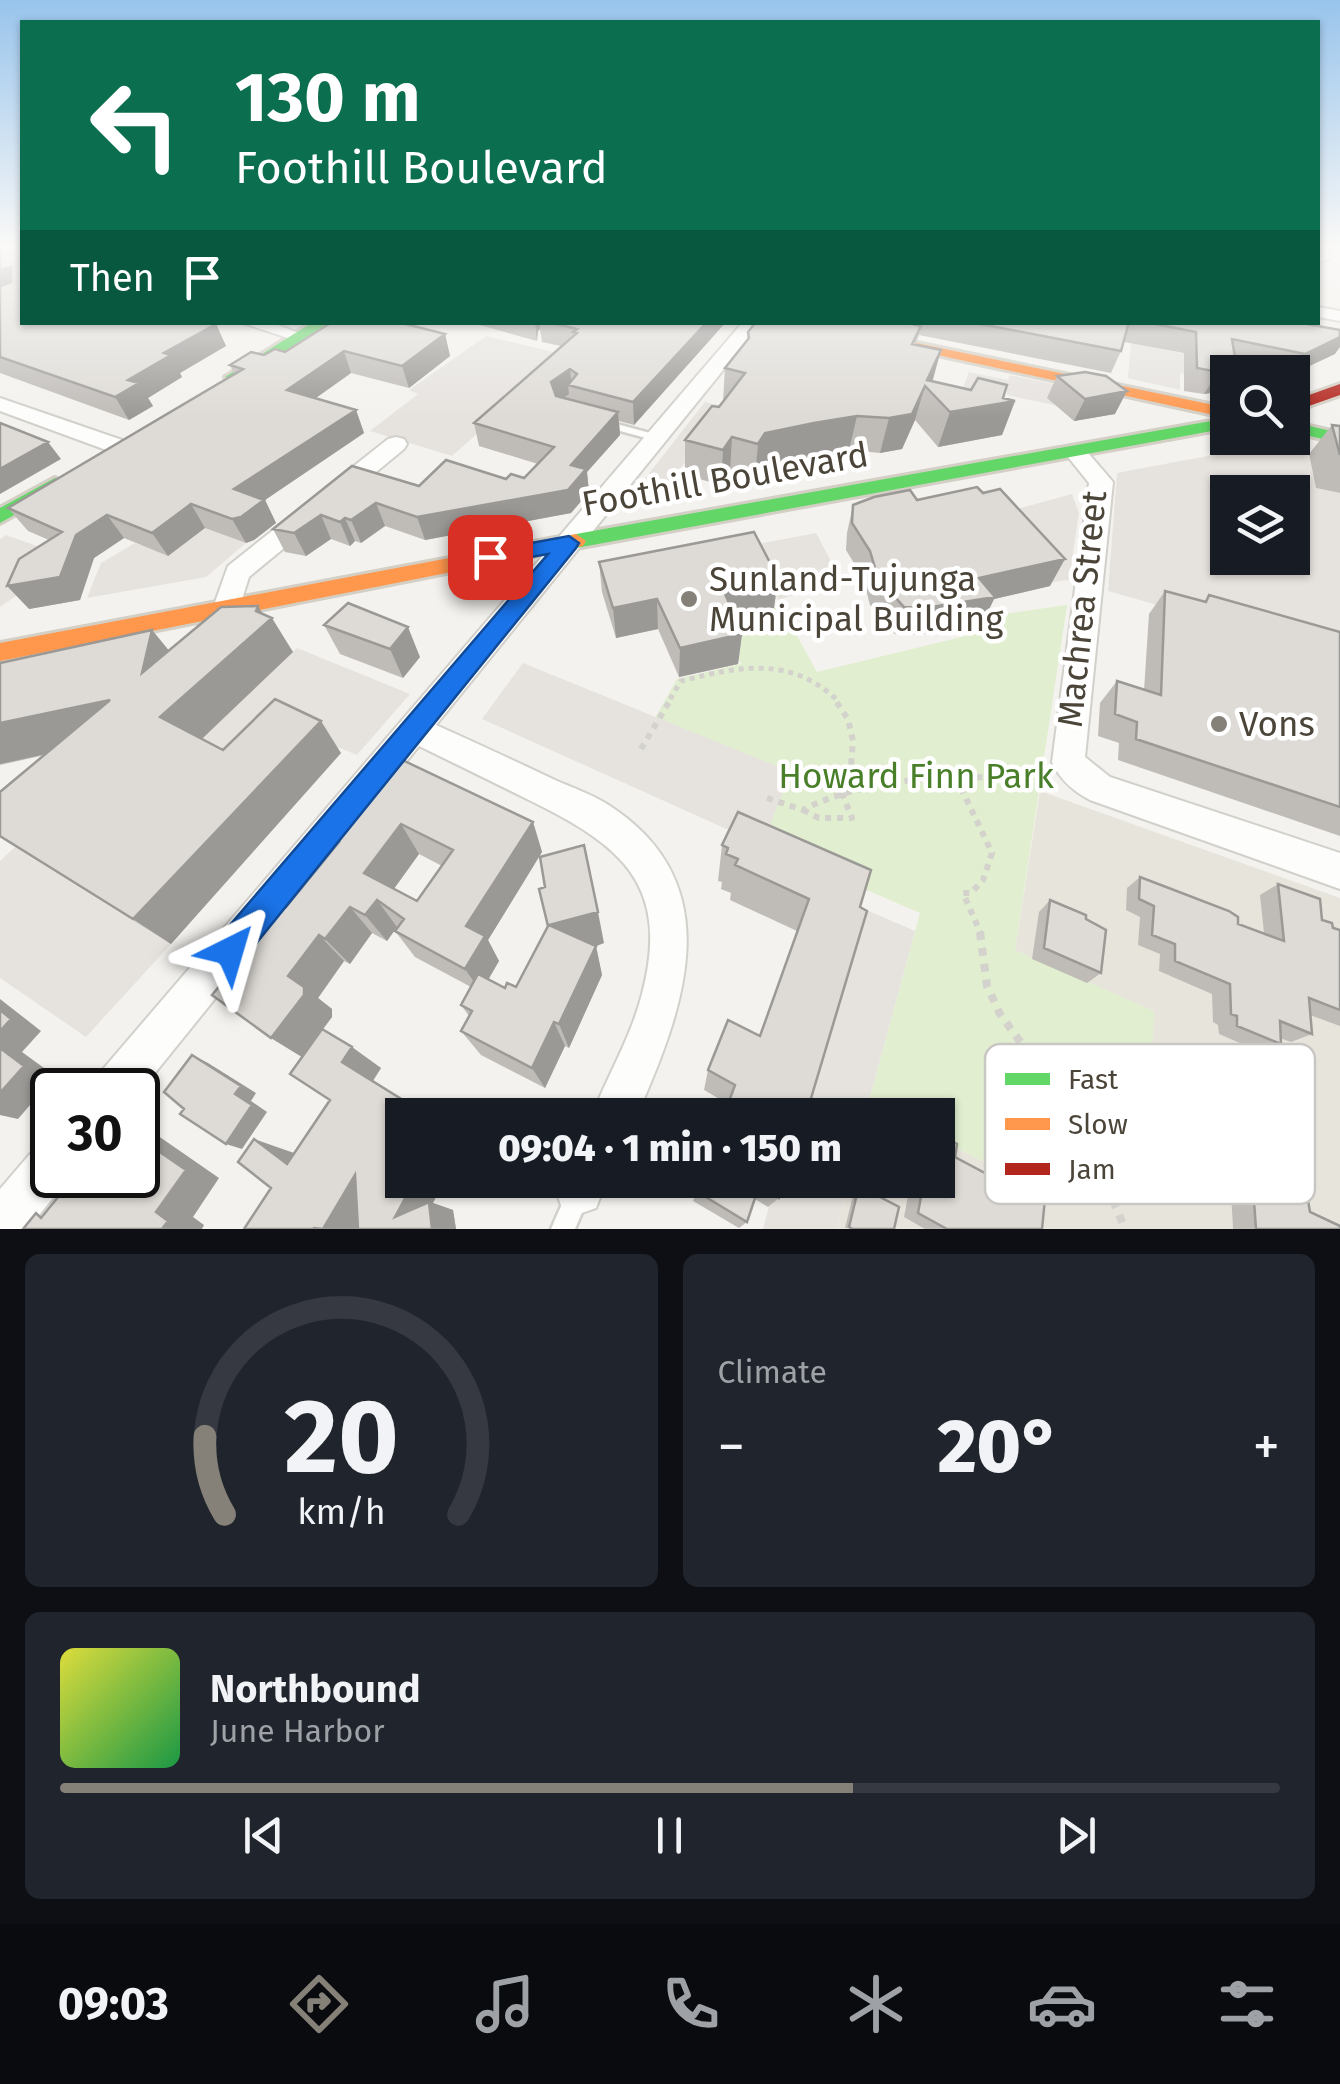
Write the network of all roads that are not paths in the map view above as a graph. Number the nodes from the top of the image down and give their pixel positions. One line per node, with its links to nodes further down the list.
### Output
1 (258, 325): 5 (street)
2 (319, 325): 5 (main road)
3 (750, 325): 14 (street)
4 (807, 325): 10 (main road)
5 (300, 337): 6 (main road)
6 (214, 388)
7 (1340, 389): 8 (main road)
8 (1310, 400)
9 (0, 404): 16 (street)
10 (1210, 410)
11 (582, 418): 14 (lane)
12 (1210, 426): 18 (main road, Foothill Boulevard)
13 (1310, 432): 15 (main road)
14 (656, 438): 20 (street)
15 (1340, 438)
16 (125, 441): 19 (main road)
17 (396, 444): 21 (street)
18 (1075, 452): 20 (main road, Foothill Boulevard); 24 (street, Machrea Street)
19 (0, 517)
20 (569, 543): 21 (main road, Foothill Boulevard); 23 (street)
21 (227, 608): 22 (main road, Foothill Boulevard)
22 (0, 652)
23 (414, 730): 25 (street); 26 (street)
24 (1340, 871)
25 (131, 1068)
26 (621, 1098)
27 (30, 1190): 28 (street)
28 (0, 1226)

